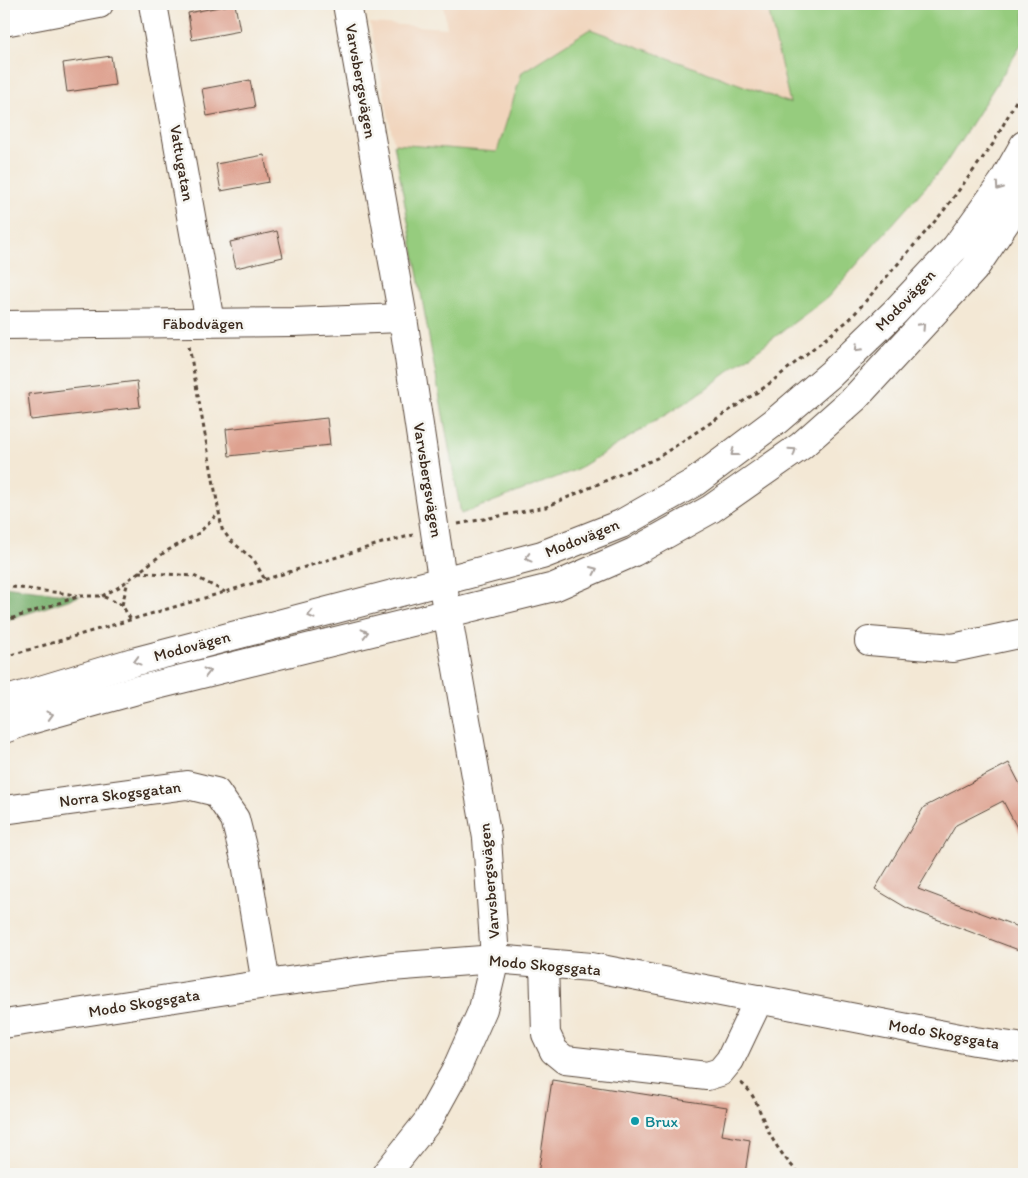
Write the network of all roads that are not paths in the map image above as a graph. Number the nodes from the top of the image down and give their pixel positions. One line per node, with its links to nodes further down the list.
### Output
1 (99, 4): 4 (street)
2 (153, 4): 8 (street, Vattugatan)
3 (347, 4): 7 (street, Varvsbergsvägen)
4 (4, 22)
5 (1024, 145): 10 (street, Modovägen, one-way to 10)
6 (1024, 195): 11 (street, Modovägen, one-way to 6)
7 (403, 318): 8 (street, Fäbodvägen); 10 (street, Varvsbergsvägen)
8 (198, 323): 9 (street, Fäbodvägen)
9 (4, 325)
10 (443, 581): 11 (street, Varvsbergsvägen); 14 (street, Modovägen, one-way to 14)
11 (447, 612): 15 (street, Modovägen, one-way to 11); 17 (street, Varvsbergsvägen)
12 (1024, 634): 13 (street)
13 (869, 641)
14 (4, 701)
15 (4, 730)
16 (4, 810): 19 (street, Norra Skogsgatan)
17 (495, 959): 18 (street, Modo Skogsgata); 19 (street, Modo Skogsgata); 23 (street, Varvsbergsvägen)
18 (544, 963): 20 (street, Modo Skogsgata); 20 (street)
19 (266, 984): 21 (street, Modo Skogsgata)
20 (759, 999): 22 (street, Modo Skogsgata)
21 (4, 1024)
22 (1024, 1048)
23 (386, 1174)

